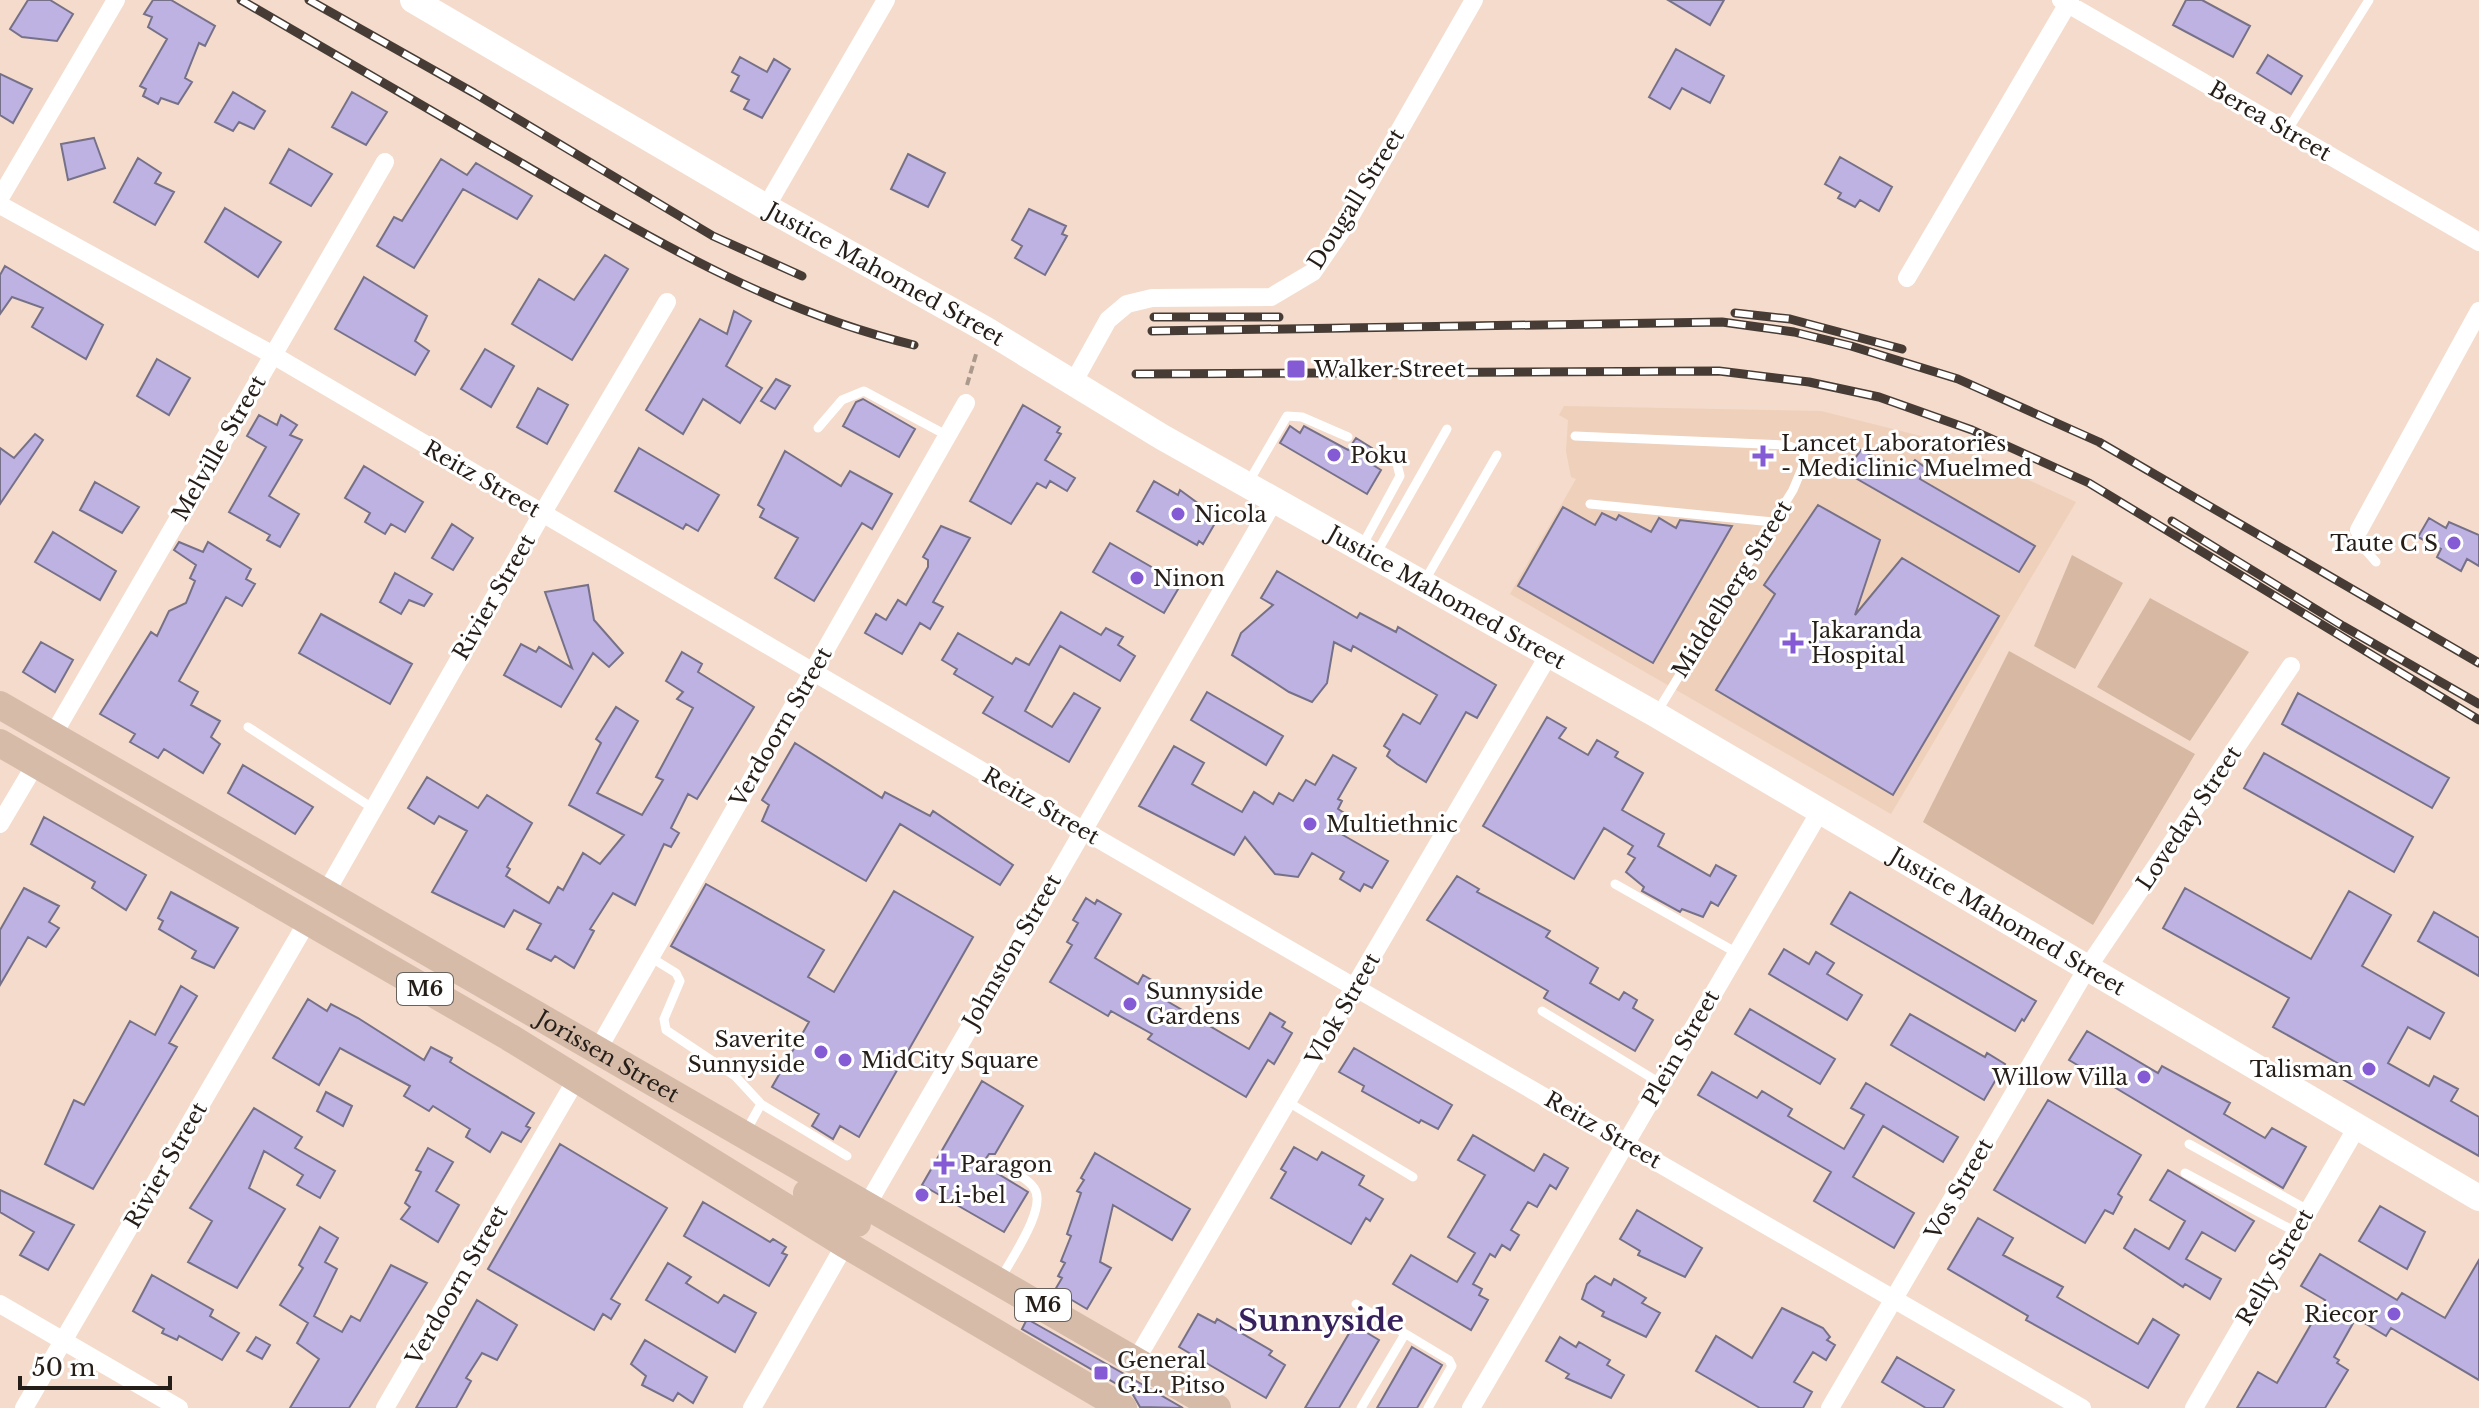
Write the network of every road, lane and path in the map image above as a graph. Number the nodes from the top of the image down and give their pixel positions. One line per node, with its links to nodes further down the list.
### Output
1 (116, 0): 9 (street)
2 (413, 0): 11 (main road, Justice Mahomed Street)
3 (886, 0): 11 (street)
4 (1474, 0): 19 (street, Dougall Street)
5 (2369, 0): 7 (lane)
6 (2066, 1): 7 (street, Berea Street); 13 (street)
7 (2287, 131): 12 (street, Berea Street)
8 (385, 162): 17 (street, Melville Street)
9 (0, 198)
10 (0, 205): 17 (street, Reitz Street)
11 (766, 207): 16 (main road, Justice Mahomed Street)
12 (2479, 242)
13 (1907, 278)
14 (667, 302): 31 (street, Rivier Street)
15 (2479, 311): 33 (street)
16 (985, 329): 18 (path); 19 (main road, Justice Mahomed Street)
17 (273, 355): 31 (street, Reitz Street); 44 (street, Melville Street)
18 (968, 381)
19 (1073, 383): 28 (main road, Justice Mahomed Street)
20 (966, 403): 23 (street, Verdoorn Street)
21 (818, 428): 23 (lane)
22 (1447, 429): 34 (lane)
23 (948, 436): 39 (street, Verdoorn Street)
24 (1575, 436): 32 (lane, Middelberg Street)
25 (1348, 437): 28 (lane)
26 (1388, 455): 34 (lane)
27 (1497, 455): 36 (lane)
28 (1248, 483): 29 (main road, Justice Mahomed Street)
29 (1276, 497): 34 (main road, Justice Mahomed Street); 50 (street, Johnston Street)
30 (1590, 504): 32 (lane)
31 (542, 514): 39 (street, Reitz Street); 47 (street, Rivier Street)
32 (1773, 522): 41 (lane, Middelberg Street)
33 (2359, 530): 35 (lane)
34 (1369, 550): 36 (main road, Justice Mahomed Street)
35 (2376, 562)
36 (1424, 582): 37 (main road, Justice Mahomed Street)
37 (1548, 656): 41 (main road, Justice Mahomed Street); 57 (street, Vlok Street)
38 (2291, 666): 56 (street, Loveday Street)
39 (813, 671): 50 (street, Reitz Street); 55 (street, Verdoorn Street)
40 (0, 705): 44 (main road, Jorissen Street / M6)
41 (1655, 714): 48 (main road, Justice Mahomed Street)
42 (248, 727): 47 (lane)
43 (0, 732): 76 (lane, Jorissen Street)
44 (53, 735): 52 (main road, Jorissen Street / M6)
45 (0, 743): 46 (main road, Jorissen Street / M6)
46 (35, 765): 49 (street); 53 (main road, Jorissen Street / M6)
47 (374, 809): 52 (street, Rivier Street)
48 (1819, 813): 54 (street, Plein Street); 56 (main road, Justice Mahomed Street)
49 (0, 824)
50 (1081, 829): 57 (street, Reitz Street); 76 (street, Johnston Street)
51 (1615, 884): 54 (lane)
52 (325, 894): 59 (main road, Jorissen Street / M6)
53 (307, 922): 60 (main road, Jorissen Street / M6); 84 (street, Rivier Street)
54 (1737, 953): 61 (street, Plein Street)
55 (650, 957): 59 (street, Verdoorn Street); 64 (lane)
56 (2086, 970): 65 (main road, Justice Mahomed Street); 79 (street, Vos Street)
57 (1356, 988): 63 (street, Vlok Street); 67 (street, Reitz Street)
58 (1542, 1011): 61 (lane)
59 (597, 1051): 62 (main road, Jorissen Street / M6)
60 (577, 1078): 76 (main road, Jorissen Street / M6); 88 (street, Verdoorn Street)
61 (1660, 1083): 67 (street, Plein Street)
62 (671, 1094): 66 (main road, Jorissen Street / M6); 76 (main road)
63 (1288, 1102): 72 (lane); 85 (street, Vlok Street)
64 (761, 1104): 66 (lane); 69 (lane)
65 (2357, 1127): 74 (main road, Justice Mahomed Street); 75 (street, Relly Street)
66 (744, 1136): 76 (main road, Jorissen Street / M6)
67 (1626, 1143): 79 (street, Reitz Street); 96 (street, Plein Street)
68 (2189, 1144): 75 (lane)
69 (847, 1156)
70 (992, 1161): 78 (lane)
71 (2185, 1173): 77 (lane)
72 (1413, 1177)
73 (795, 1178): 76 (lane, Jorissen Street)
74 (2479, 1198)
75 (2308, 1210): 77 (street, Relly Street)
76 (855, 1226): 78 (main road, Jorissen Street / M6); 82 (main road, Jorissen Street / M6); 89 (street, Johnston Street); 92 (lane, Jorissen Street)
77 (2296, 1232): 99 (street, Relly Street)
78 (999, 1281): 85 (main road, Jorissen Street / M6)
79 (1895, 1298): 97 (street, Vos Street); 98 (street, Reitz Street)
80 (0, 1304): 84 (street)
81 (1356, 1304): 83 (lane)
82 (974, 1318): 90 (main road, Jorissen Street / M6); 91 (lane, Jorissen Street)
83 (1405, 1334): 94 (lane); 95 (lane)
84 (63, 1341): 86 (street, Rivier Street); 87 (street)
85 (1136, 1360): 93 (main road, Jorissen Street / M6)
86 (24, 1408)
87 (179, 1408)
88 (385, 1408)
89 (752, 1408)
90 (1123, 1408)
91 (1138, 1408)
92 (1198, 1408)
93 (1217, 1408)
94 (1361, 1408)
95 (1428, 1408)
96 (1471, 1408)
97 (1830, 1408)
98 (2082, 1408)
99 (2194, 1408)

